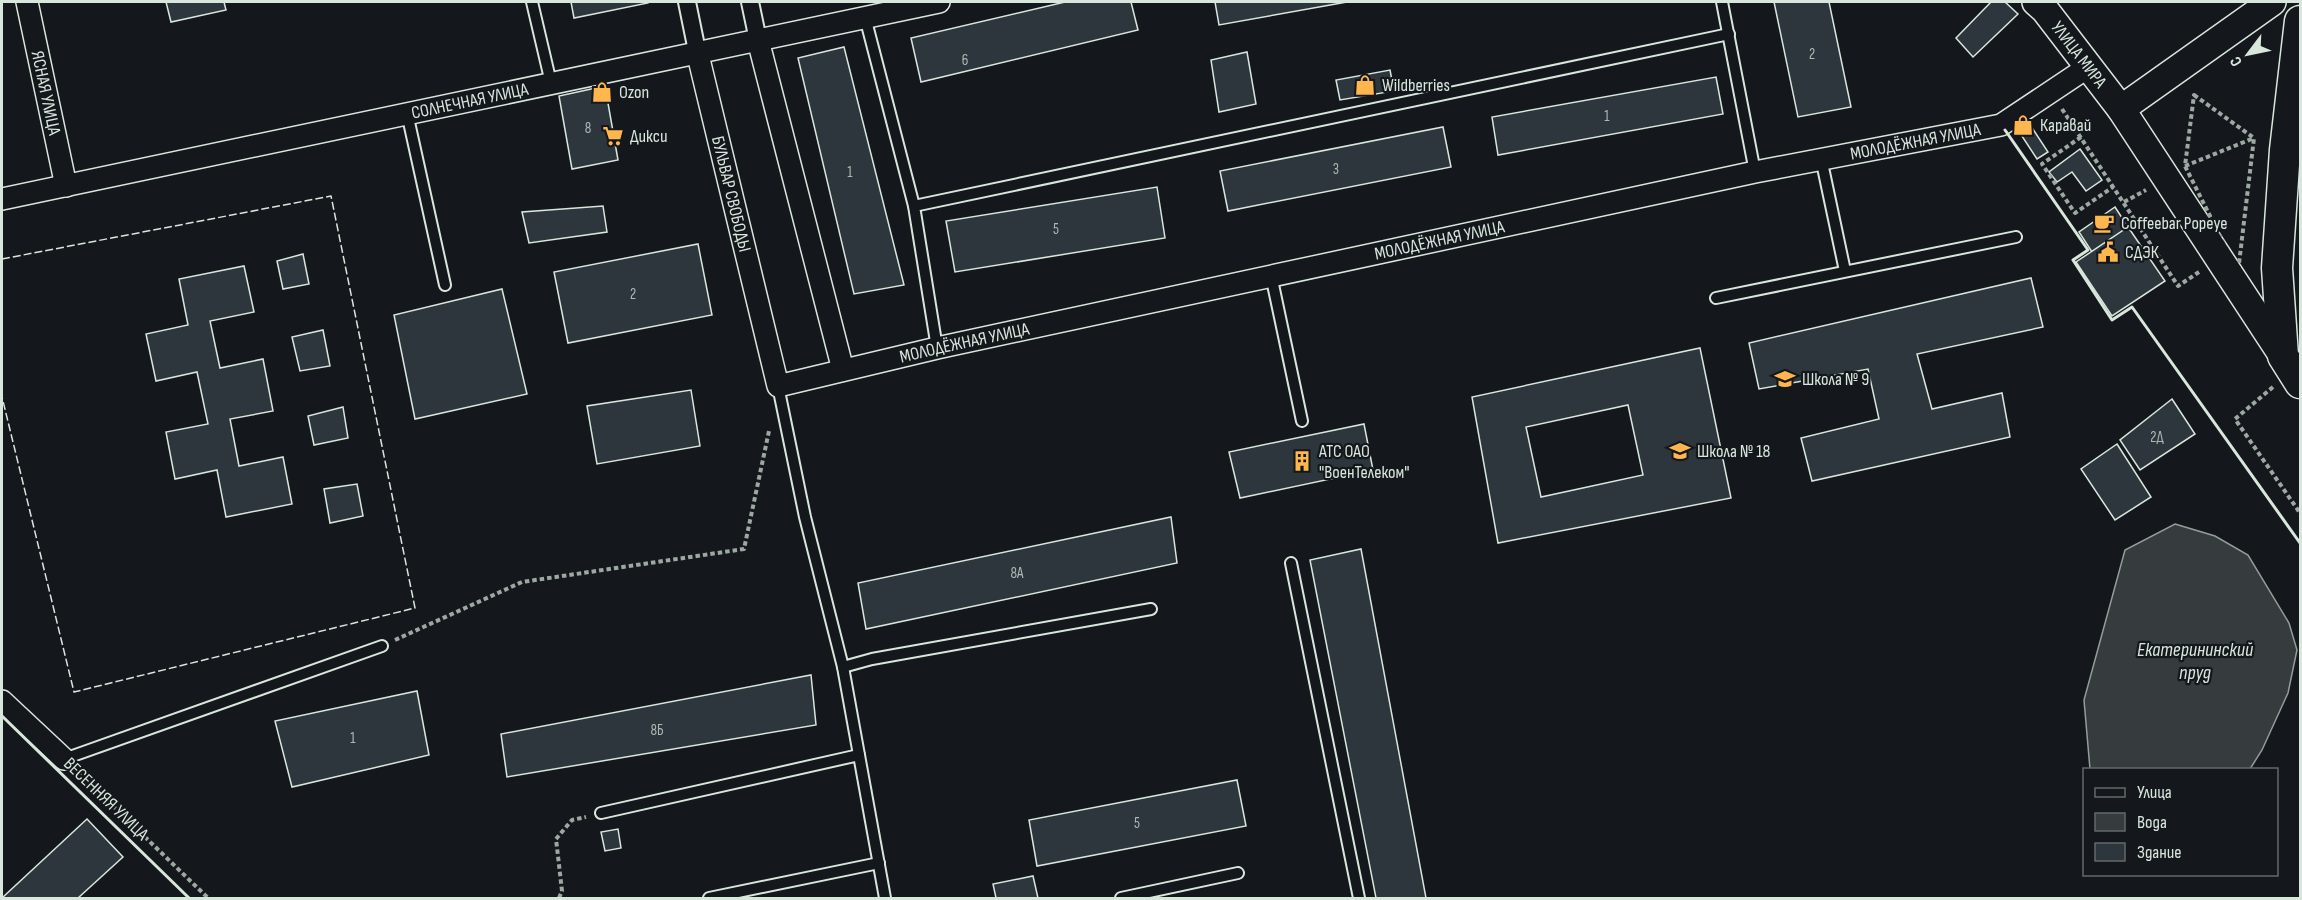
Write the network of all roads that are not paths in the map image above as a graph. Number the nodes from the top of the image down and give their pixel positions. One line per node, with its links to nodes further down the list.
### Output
1 (27, 2): 20 (street, ЯСНАЯ УЛИЦА)
2 (532, 2): 15 (lane)
3 (687, 2): 13 (street, БУЛЬВАР СВОБОДЫ)
4 (750, 2): 12 (street)
5 (939, 2): 9 (street, СОЛНЕЧНАЯ УЛИЦА)
6 (1722, 2): 11 (lane)
7 (2036, 2): 14 (street, УЛИЦА МИРА)
8 (2272, 2): 16 (street)
9 (865, 17): 12 (street, СОЛНЕЧНАЯ УЛИЦА); 22 (lane)
10 (2301, 21): 29 (main road)
11 (1729, 34): 19 (lane); 22 (lane)
12 (758, 40): 13 (street, СОЛНЕЧНАЯ УЛИЦА); 30 (street)
13 (697, 51): 15 (street, СОЛНЕЧНАЯ УЛИЦА); 32 (street, БУЛЬВАР СВОБОДЫ)
14 (2088, 67): 16 (street, УЛИЦА МИРА); 18 (street, МОЛОДЁЖНАЯ УЛИЦА)
15 (551, 83): 17 (street, СОЛНЕЧНАЯ УЛИЦА)
16 (2121, 109): 29 (street, УЛИЦА МИРА)
17 (406, 113): 20 (street, СОЛНЕЧНАЯ УЛИЦА); 26 (lane)
18 (1821, 158): 19 (street, МОЛОДЁЖНАЯ УЛИЦА); 24 (lane)
19 (1755, 172): 25 (street, МОЛОДЁЖНАЯ УЛИЦА)
20 (66, 186): 21 (street, СОЛНЕЧНАЯ УЛИЦА)
21 (2, 199)
22 (914, 206): 28 (lane)
23 (2016, 237): 24 (lane)
24 (1845, 271): 27 (lane)
25 (1271, 275): 28 (street, МОЛОДЁЖНАЯ УЛИЦА); 33 (lane)
26 (445, 285)
27 (1716, 297)
28 (938, 348): 30 (street, МОЛОДЁЖНАЯ УЛИЦА)
29 (2283, 356): 31 (main road)
30 (843, 370): 32 (street, МОЛОДЁЖНАЯ УЛИЦА)
31 (2288, 384)
32 (778, 386): 37 (lane)
33 (1302, 421)
34 (1290, 563): 47 (lane)
35 (1151, 609): 37 (lane)
36 (382, 646): 40 (lane)
37 (843, 667): 39 (lane)
38 (2, 701): 40 (street, ВЕСЕННЯЯ УЛИЦА)
39 (859, 755): 41 (lane); 42 (lane)
40 (64, 759)
41 (601, 813)
42 (879, 863): 44 (lane); 45 (lane)
43 (1238, 873): 46 (lane)
44 (709, 898)
45 (885, 898)
46 (1121, 898)
47 (1359, 898)

